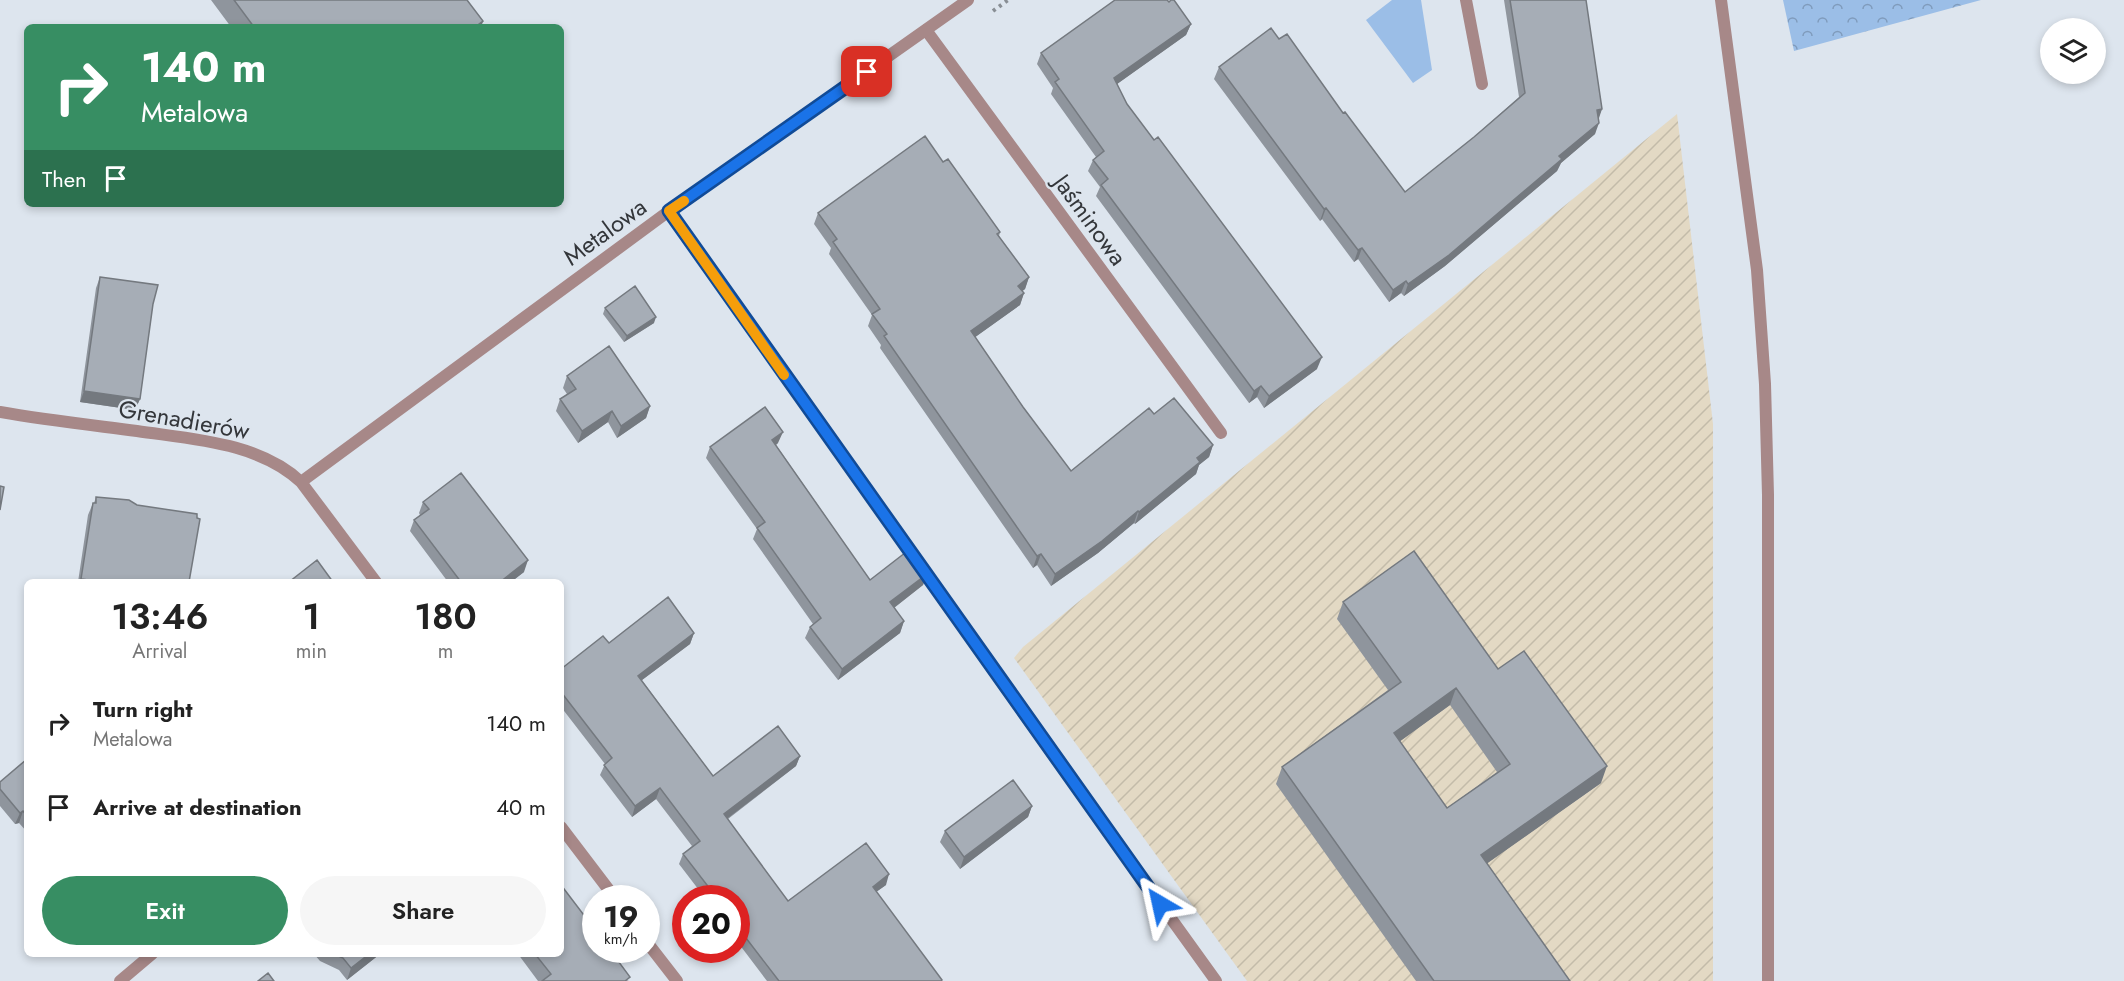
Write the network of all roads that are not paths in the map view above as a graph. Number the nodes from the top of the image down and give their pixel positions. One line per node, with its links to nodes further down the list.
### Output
1 (968, 0): 4 (street, Metalowa)
2 (1466, 0): 5 (street)
3 (1721, 0): 18 (street)
4 (926, 30): 6 (street, Metalowa); 8 (street, Jaśminowa)
5 (1482, 84)
6 (669, 211): 9 (street, Metalowa); 17 (street)
7 (0, 412): 9 (street, Grenadierów)
8 (1221, 433)
9 (301, 482): 10 (street, Grenadierów)
10 (374, 579)
11 (564, 831): 12 (street)
12 (605, 885)
13 (148, 957): 15 (street)
14 (660, 959): 16 (street)
15 (120, 981)
16 (677, 981)
17 (1216, 981)
18 (1768, 981)

